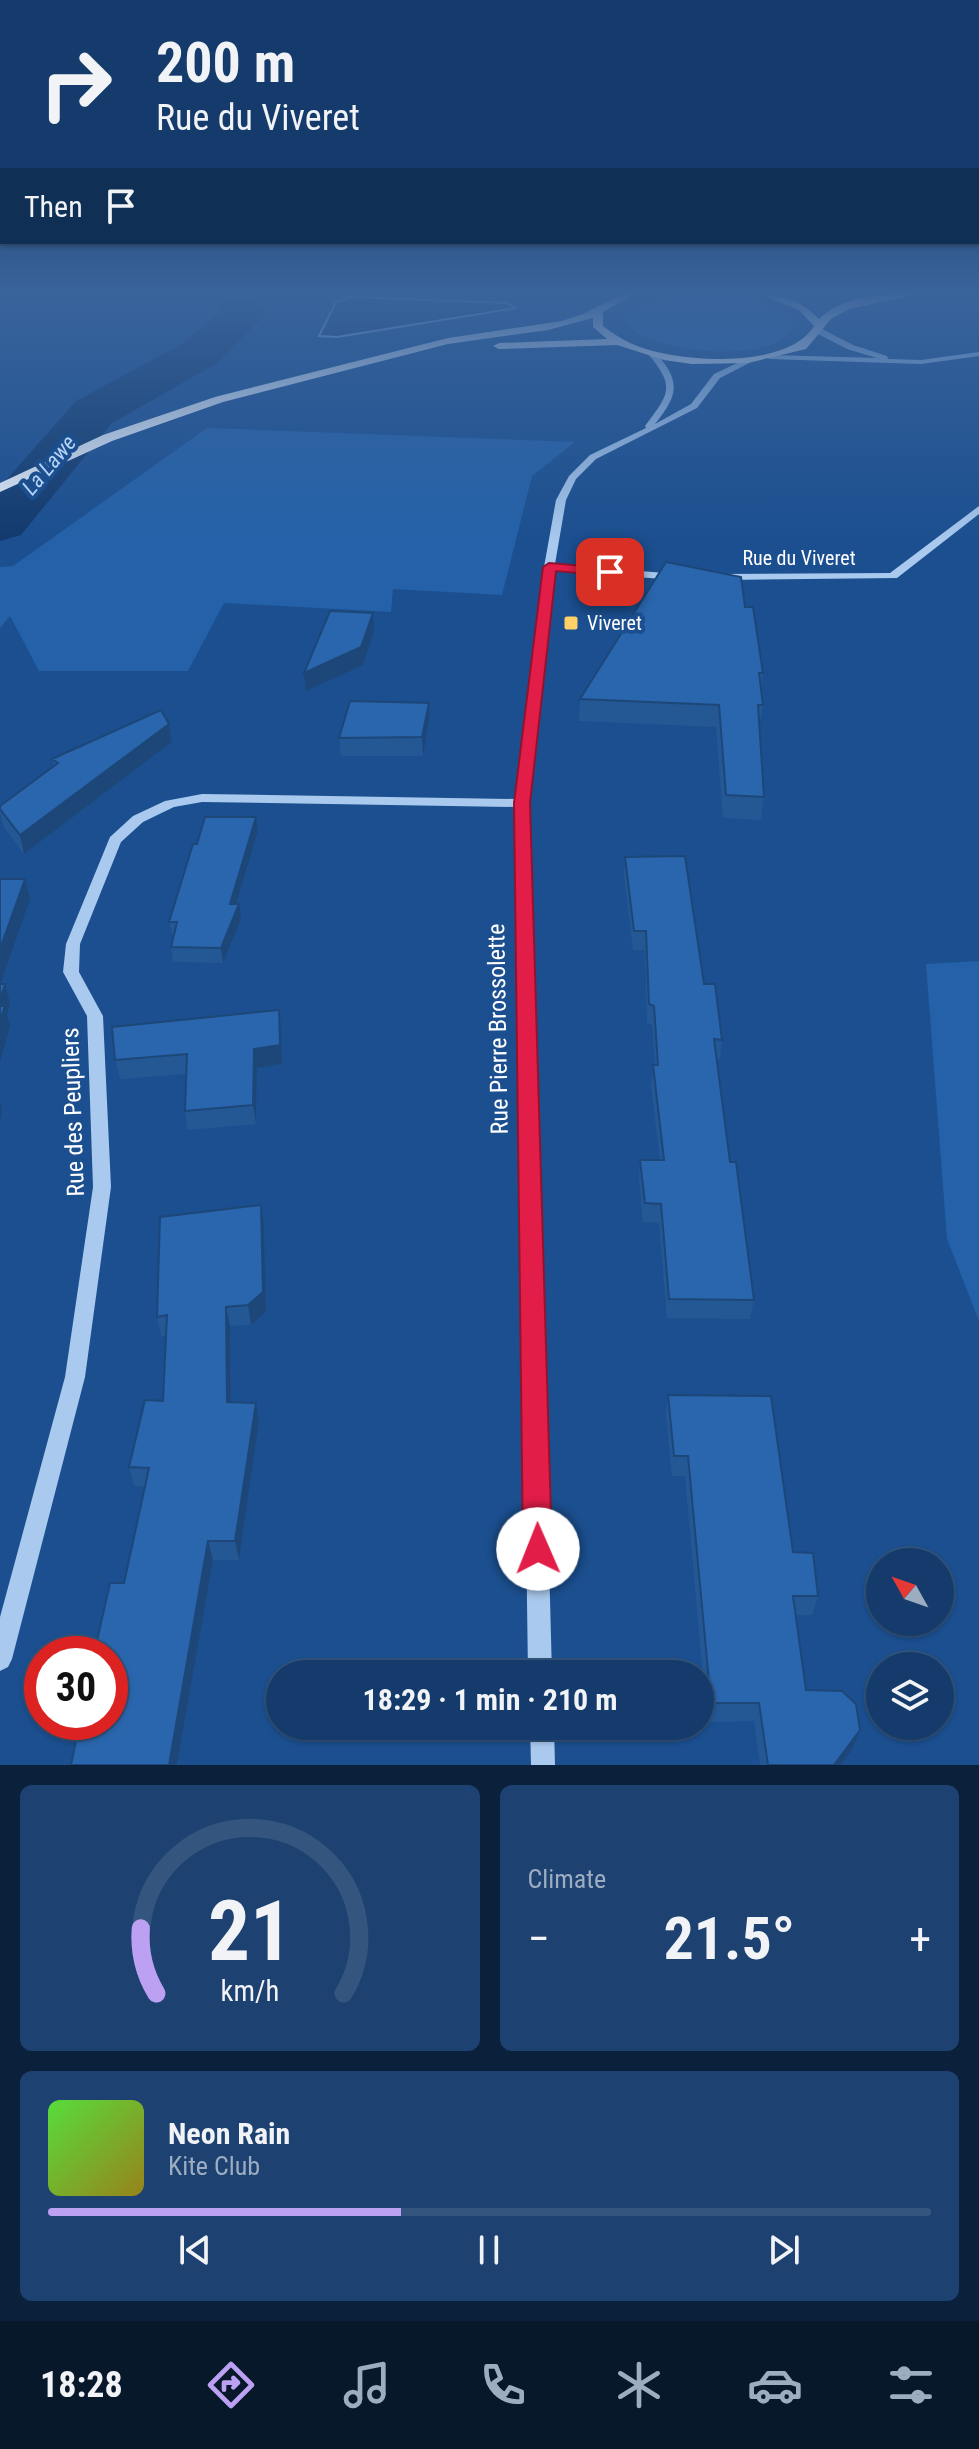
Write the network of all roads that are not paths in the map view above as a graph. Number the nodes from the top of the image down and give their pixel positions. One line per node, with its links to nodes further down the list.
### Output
1 (289, 377): 5 (main road)
2 (670, 377): 4 (street, Rue Pierre Brossolette)
3 (716, 377): 4 (street, Rue Pierre Brossolette)
4 (646, 429): 7 (street, Rue Pierre Brossolette)
5 (0, 488)
6 (979, 509): 9 (street, Rue du Viveret)
7 (549, 567): 8 (street); 10 (street, Rue Pierre Brossolette)
8 (687, 577)
9 (703, 577)
10 (522, 803): 11 (street, Rue des Peupliers); 12 (street, Rue Pierre Brossolette)
11 (0, 1659)
12 (540, 1660)
13 (542, 1740): 14 (street)
14 (543, 1765)

